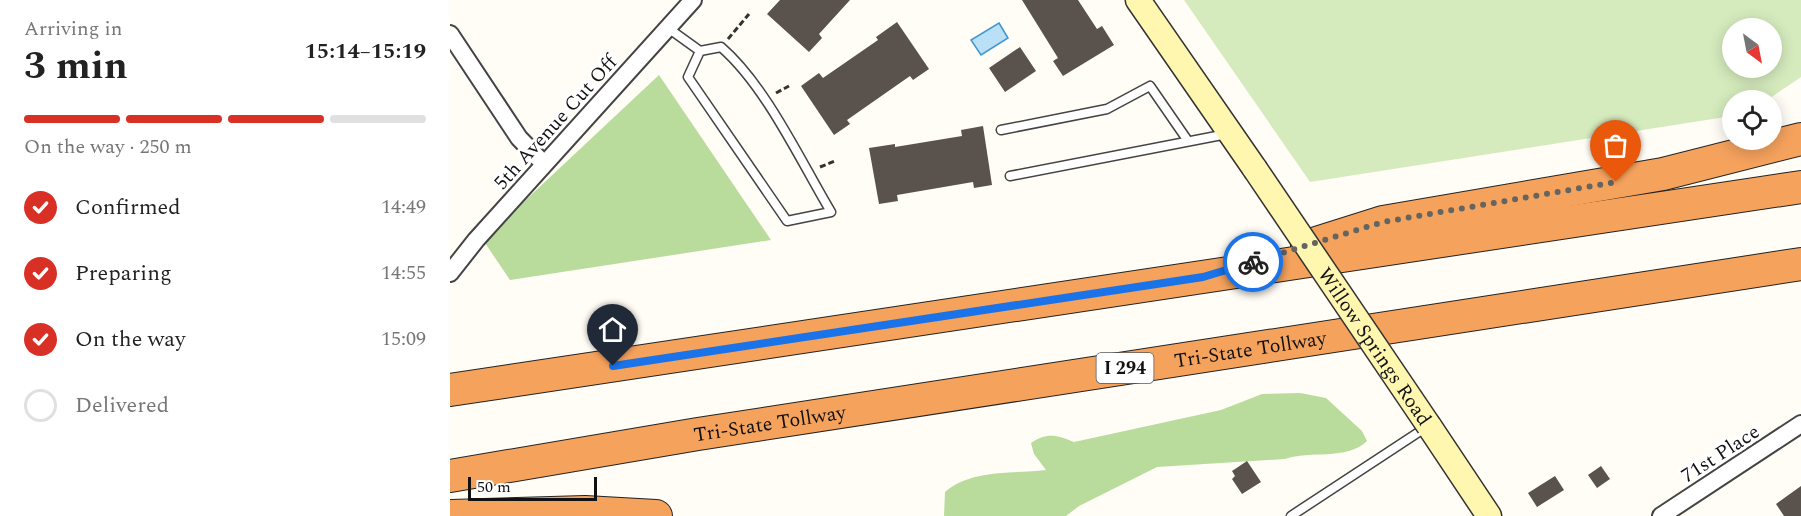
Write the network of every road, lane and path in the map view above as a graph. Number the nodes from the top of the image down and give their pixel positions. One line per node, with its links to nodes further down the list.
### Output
1 (693, 0): 4 (street, 5th Avenue Cut Off)
2 (1138, 0): 9 (main road, Willow Springs Road)
3 (748, 15): 6 (path)
4 (668, 28): 7 (lane); 12 (street, 5th Avenue Cut Off)
5 (450, 34): 12 (street)
6 (721, 47): 7 (lane); 7 (lane)
7 (700, 51)
8 (1000, 130): 11 (lane)
9 (1230, 133): 11 (lane); 20 (main road, Willow Springs Road, bridge)
10 (1801, 140): 17 (highway)
11 (1188, 141): 13 (lane)
12 (544, 164): 16 (street, 5th Avenue Cut Off)
13 (1010, 176)
14 (1801, 187): 17 (highway)
15 (1801, 264): 21 (highway, Tri-State Tollway / I 294)
16 (450, 273)
17 (1203, 277): 18 (highway)
18 (450, 390)
19 (1801, 424): 26 (street, 71st Place)
20 (1429, 426): 24 (lane); 25 (main road, Willow Springs Road)
21 (450, 476)
22 (450, 516): 23 (highway)
23 (656, 516)
24 (1291, 516)
25 (1489, 516)
26 (1661, 516)

